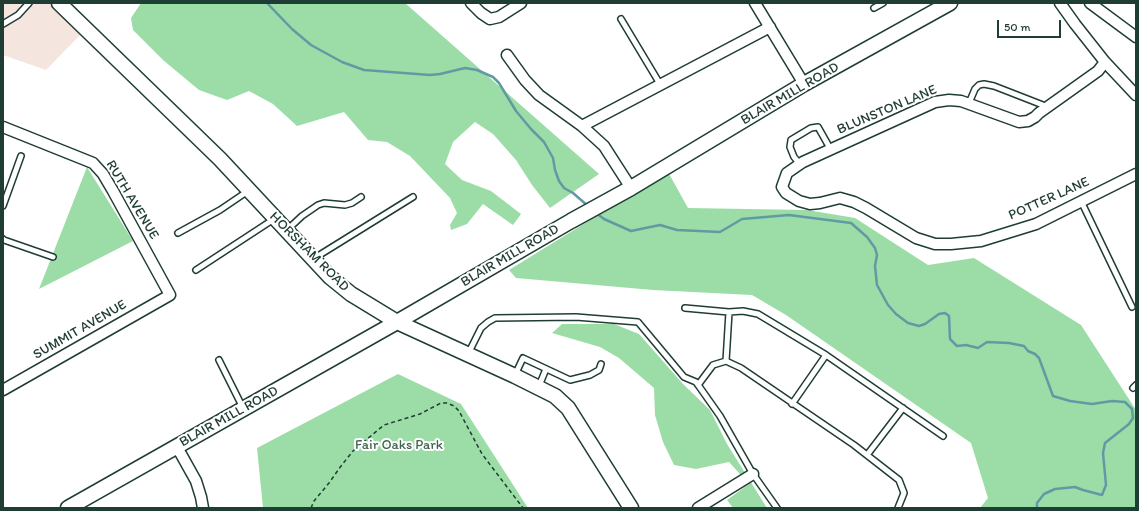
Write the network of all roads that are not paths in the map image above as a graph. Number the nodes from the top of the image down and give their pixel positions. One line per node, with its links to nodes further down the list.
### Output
1 (29, 3): 12 (lane)
2 (59, 3): 29 (main road, HORSHAM ROAD)
3 (471, 3): 4 (street)
4 (521, 3)
5 (755, 3): 13 (street)
6 (883, 3): 10 (lane)
7 (950, 3): 18 (main road, BLAIR MILL ROAD)
8 (1090, 3): 14 (street)
9 (1064, 4): 16 (street)
10 (874, 8)
11 (621, 19): 17 (lane)
12 (3, 24)
13 (770, 26): 17 (street); 18 (street)
14 (1136, 37)
15 (507, 55): 22 (street)
16 (1105, 62): 19 (street); 21 (street, BLUNSTON LANE)
17 (660, 84): 22 (street)
18 (804, 84): 28 (main road, BLAIR MILL ROAD)
19 (1134, 89)
20 (969, 104): 21 (street, BLUNSTON LANE); 21 (lane); 24 (street, BLUNSTON LANE)
21 (1048, 107)
22 (582, 126): 28 (street)
23 (3, 127): 41 (street, RUTH AVENUE)
24 (830, 150): 26 (street, BLUNSTON LANE); 26 (lane)
25 (21, 156): 33 (lane)
26 (802, 163): 32 (street, POTTER LANE)
27 (1136, 174): 32 (street, POTTER LANE)
28 (631, 188): 45 (main road, BLAIR MILL ROAD)
29 (249, 190): 34 (main road, HORSHAM ROAD); 36 (lane)
30 (361, 197): 35 (lane)
31 (413, 197): 39 (lane)
32 (1081, 201): 42 (lane)
33 (3, 206)
34 (275, 219): 35 (main road, HORSHAM ROAD); 40 (lane)
35 (286, 231): 39 (main road, HORSHAM ROAD)
36 (178, 233)
37 (3, 239): 38 (lane)
38 (53, 256)
39 (312, 259): 45 (main road, HORSHAM ROAD)
40 (196, 270)
41 (170, 295): 55 (street, SUMMIT AVENUE)
42 (1132, 307)
43 (685, 308): 44 (lane)
44 (729, 312): 47 (lane); 49 (lane)
45 (397, 322): 46 (main road, HORSHAM ROAD); 58 (main road, BLAIR MILL ROAD)
46 (468, 355): 52 (main road, HORSHAM ROAD); 53 (lane)
47 (826, 355): 56 (lane); 57 (lane)
48 (219, 360): 58 (lane)
49 (726, 361): 53 (lane); 56 (lane)
50 (601, 364): 51 (lane)
51 (546, 369): 52 (lane); 54 (lane)
52 (515, 376): 54 (main road, HORSHAM ROAD)
53 (698, 385): 62 (lane)
54 (539, 387): 65 (main road, HORSHAM ROAD)
55 (3, 390)
56 (792, 404): 61 (lane)
57 (903, 408): 59 (lane); 61 (lane)
58 (243, 409): 60 (main road, BLAIR MILL ROAD)
59 (943, 436)
60 (177, 447): 63 (main road, BLAIR MILL ROAD); 64 (street)
61 (867, 455): 68 (lane)
62 (753, 474): 66 (street); 67 (lane)
63 (68, 508)
64 (203, 508)
65 (632, 508)
66 (698, 508)
67 (777, 508)
68 (898, 508)

